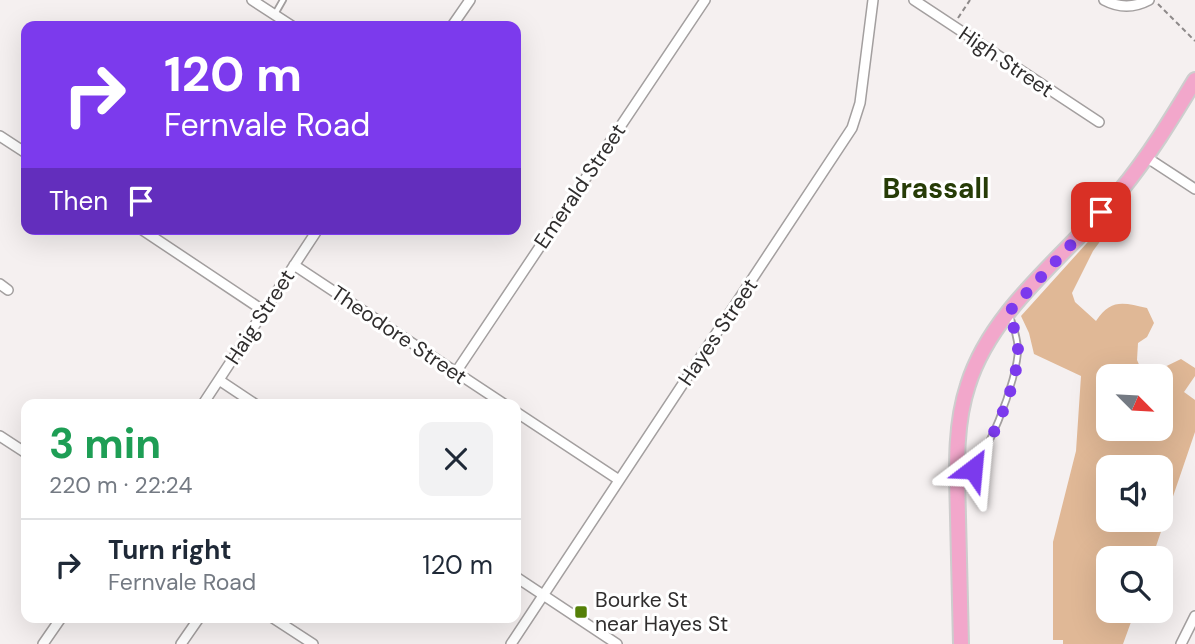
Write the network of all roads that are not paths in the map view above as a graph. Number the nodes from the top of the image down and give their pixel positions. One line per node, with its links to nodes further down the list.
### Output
1 (252, 0): 9 (street)
2 (283, 0): 9 (lane)
3 (470, 0): 11 (street)
4 (705, 0): 23 (street, Emerald Street)
5 (873, 0): 32 (street, Hayes Street)
6 (914, 0): 13 (street, High Street)
7 (1104, 0): 8 (street)
8 (1149, 0)
9 (274, 15): 10 (street)
10 (284, 21)
11 (455, 21)
12 (1195, 80): 16 (main road)
13 (1099, 122)
14 (0, 136): 15 (street)
15 (21, 150)
16 (1146, 157): 17 (street); 22 (main road)
17 (1195, 189)
18 (150, 235): 21 (street)
19 (314, 235): 20 (street, Haig Street)
20 (294, 265): 21 (street, Haig Street); 23 (street, Theodore Street)
21 (264, 311): 24 (street, Haig Street)
22 (1008, 313): 31 (main road); 31 (lane)
23 (456, 372): 27 (street, Theodore Street)
24 (219, 380): 25 (street, Haig Street); 26 (street)
25 (206, 399)
26 (248, 399)
27 (496, 399)
28 (521, 415): 32 (street)
29 (0, 436): 30 (street)
30 (21, 450)
31 (957, 480): 44 (main road)
32 (619, 481): 34 (street, Hayes Street)
33 (521, 580): 34 (street)
34 (543, 595): 42 (street, Hayes Street); 43 (street)
35 (1195, 616): 45 (street)
36 (58, 623): 39 (street)
37 (196, 623): 40 (street)
38 (281, 623): 41 (street)
39 (43, 644)
40 (181, 644)
41 (313, 644)
42 (511, 644)
43 (617, 644)
44 (961, 644)
45 (1181, 644)

